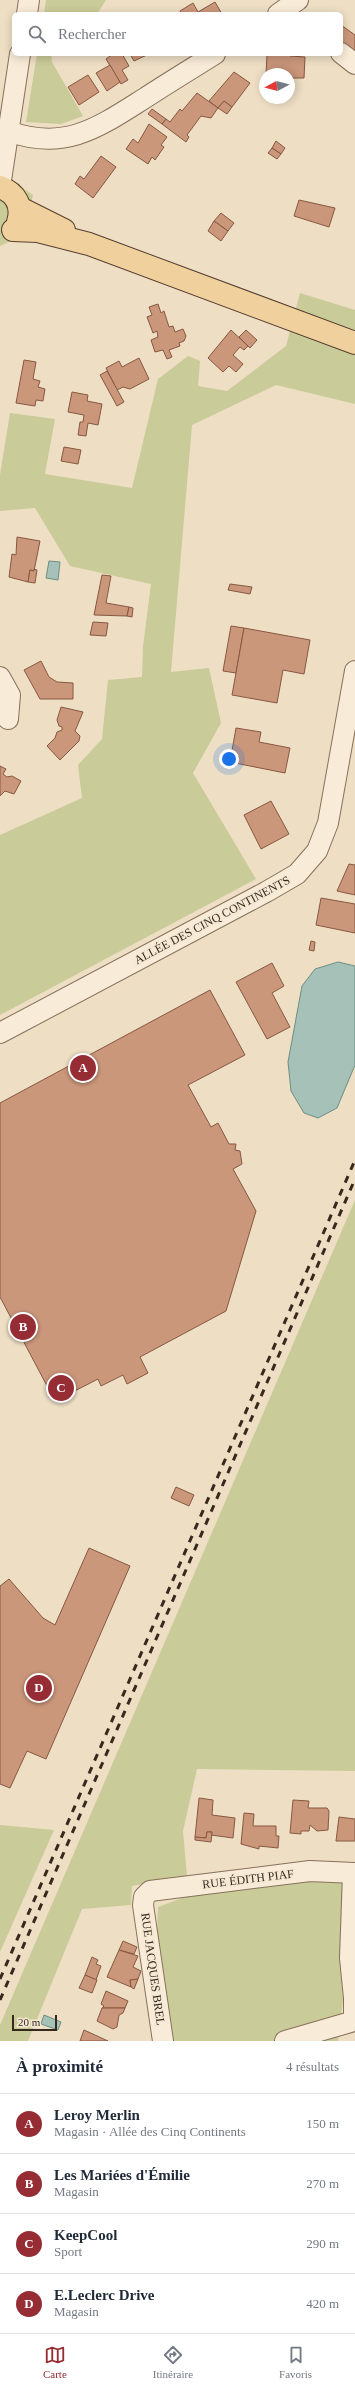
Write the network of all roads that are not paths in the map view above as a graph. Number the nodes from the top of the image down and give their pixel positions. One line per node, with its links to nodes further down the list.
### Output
1 (29, 0): 2 (street)
2 (27, 12)
3 (343, 55): 6 (street)
4 (20, 56): 7 (street)
5 (212, 56): 7 (street)
6 (355, 64)
7 (8, 131): 8 (street)
8 (0, 187): 9 (main road)
9 (20, 208): 10 (main road); 11 (main road)
10 (7, 234): 11 (main road)
11 (89, 244): 12 (main road)
12 (355, 343)
13 (355, 671): 16 (street, ALLÉE DES CINQ CONTINENTS)
14 (0, 677): 15 (street)
15 (8, 719)
16 (0, 1033)
17 (354, 1873): 18 (street, RUE ÉDITH PIAF); 20 (street)
18 (144, 1897): 19 (street, RUE JACQUES BREL)
19 (163, 2041)
20 (285, 2041)

